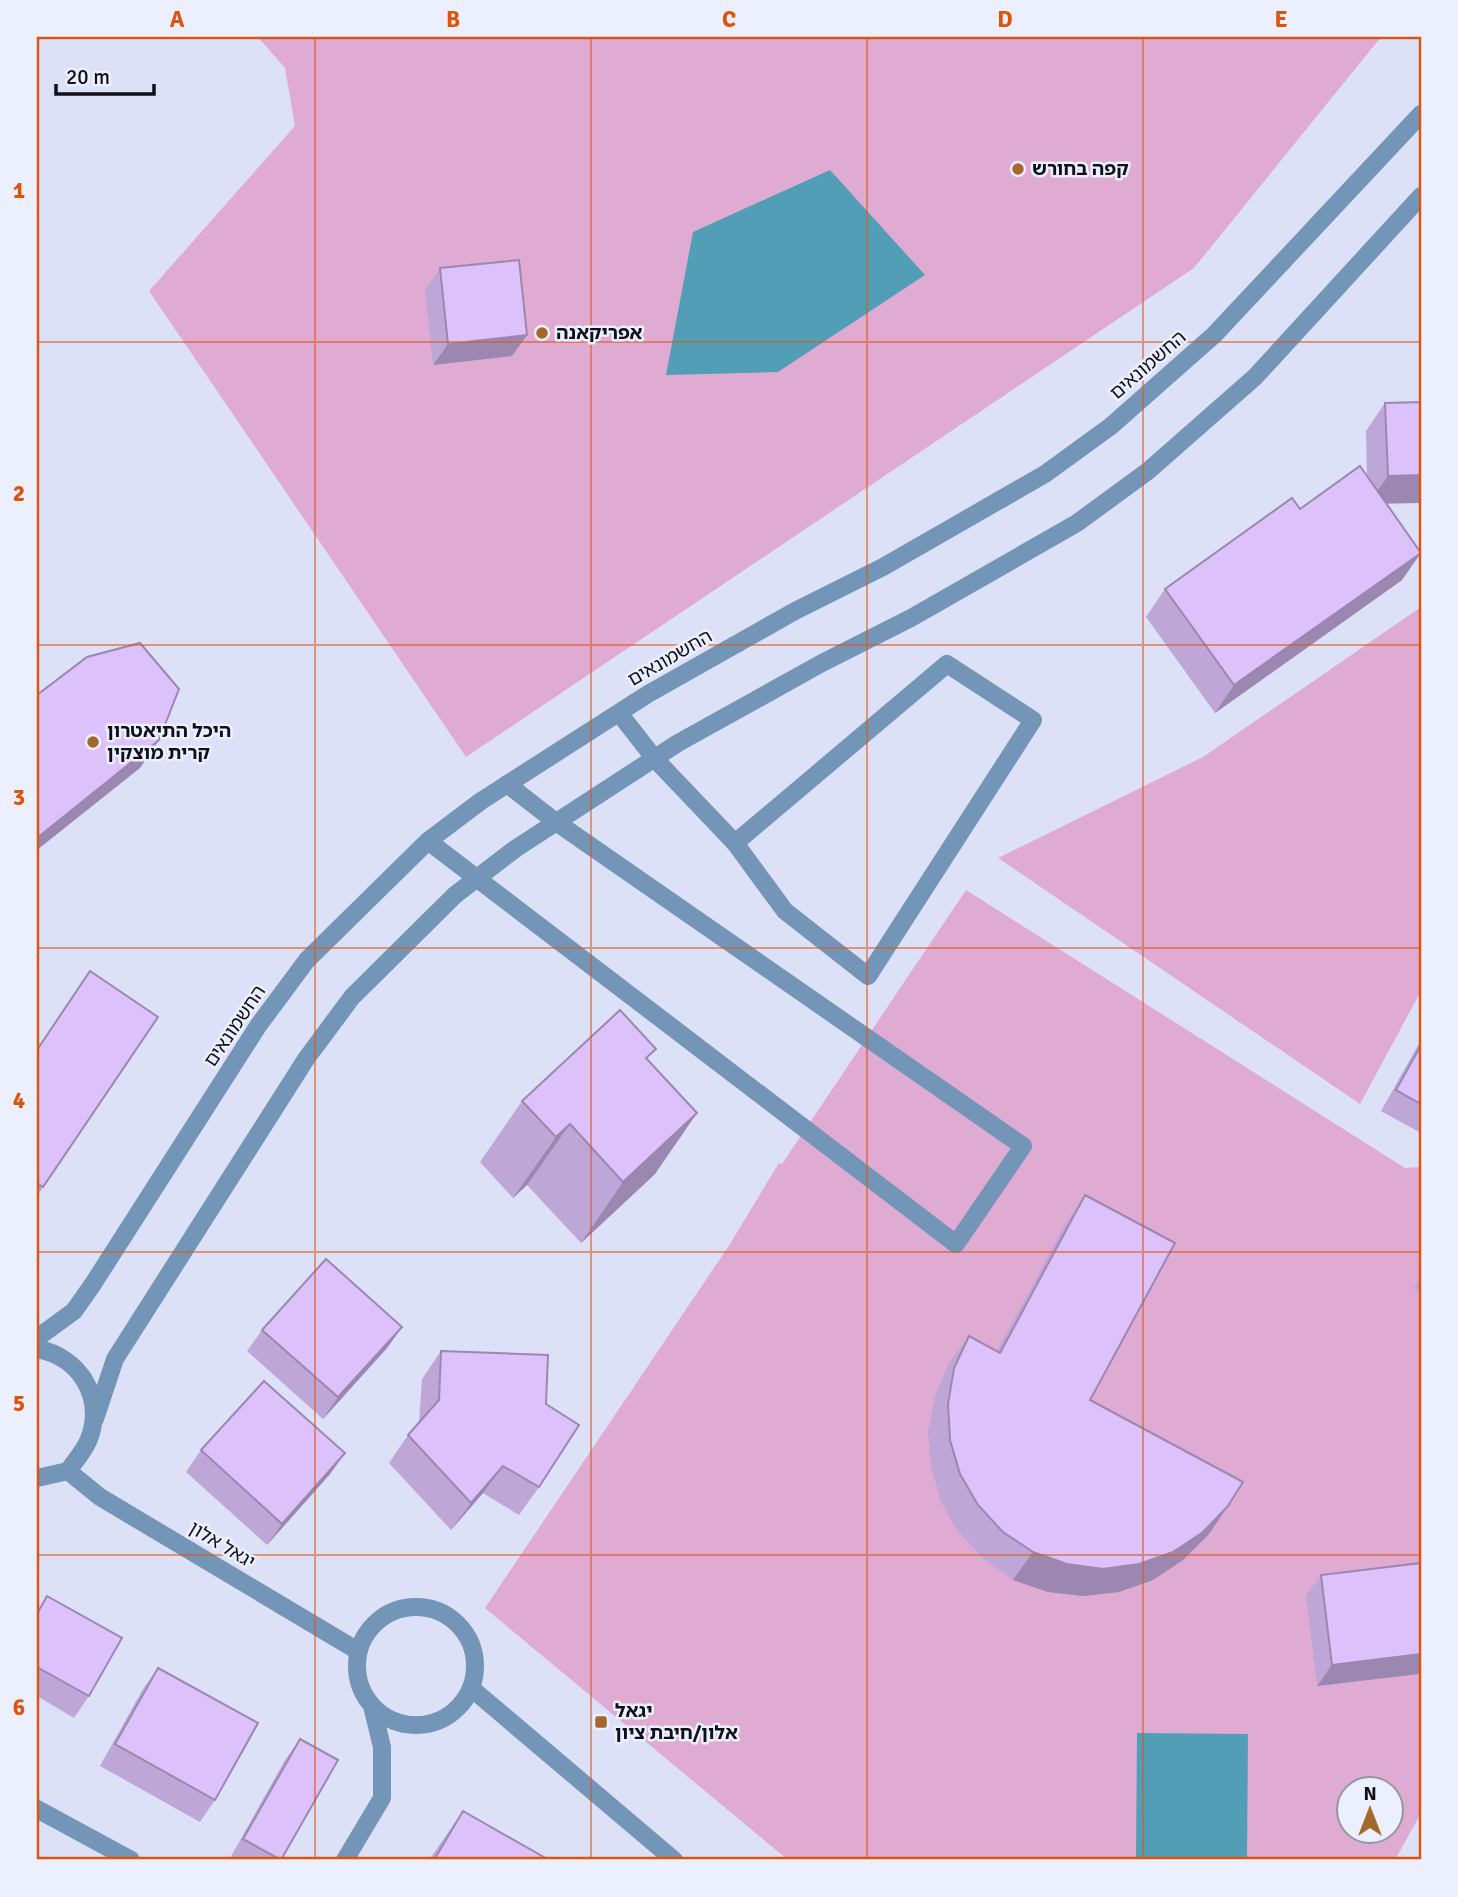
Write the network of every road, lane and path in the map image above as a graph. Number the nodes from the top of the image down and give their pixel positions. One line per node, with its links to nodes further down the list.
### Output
1 (1421, 114): 3 (street, החשמונאים)
2 (1421, 196): 4 (street)
3 (619, 713): 4 (street); 5 (street, החשמונאים)
4 (654, 759): 6 (street); 8 (street)
5 (507, 784): 6 (street); 7 (street, החשמונאים)
6 (556, 822): 9 (street); 9 (street)
7 (428, 841): 9 (street); 10 (street, החשמונאים)
8 (736, 843): 8 (street)
9 (477, 878): 12 (street)
10 (37, 1338)
11 (37, 1349): 12 (street)
12 (95, 1419): 13 (street)
13 (68, 1471): 14 (street); 15 (street, יגאל אלון)
14 (39, 1480)
15 (358, 1651): 16 (street); 17 (street)
16 (471, 1688): 17 (street); 21 (street)
17 (372, 1706): 20 (street)
18 (37, 1809): 19 (street)
19 (131, 1860)
20 (345, 1860)
21 (674, 1860)

